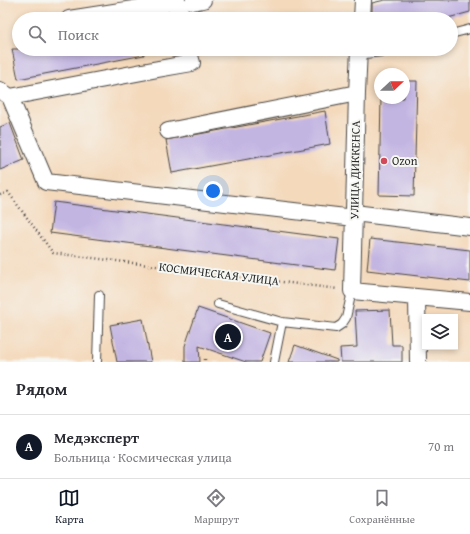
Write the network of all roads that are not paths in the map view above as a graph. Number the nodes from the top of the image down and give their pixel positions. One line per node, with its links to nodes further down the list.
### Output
1 (363, 0): 4 (street)
2 (114, 12): 3 (street)
3 (180, 12)
4 (362, 12)
5 (470, 29): 6 (lane)
6 (458, 32)
7 (190, 56): 9 (street)
8 (359, 56): 10 (street, УЛИЦА ДИККЕНСА)
9 (5, 93): 12 (street)
10 (357, 93): 11 (street); 12 (street, УЛИЦА ДИККЕНСА)
11 (168, 131)
12 (354, 215): 13 (street); 14 (street, УЛИЦА ДИККЕНСА)
13 (470, 227)
14 (352, 291): 16 (street); 19 (lane)
15 (99, 295): 20 (lane)
16 (417, 297): 17 (street); 22 (street)
17 (470, 302)
18 (218, 304): 19 (lane)
19 (282, 322): 21 (lane)
20 (96, 362)
21 (274, 362)
22 (418, 362)

